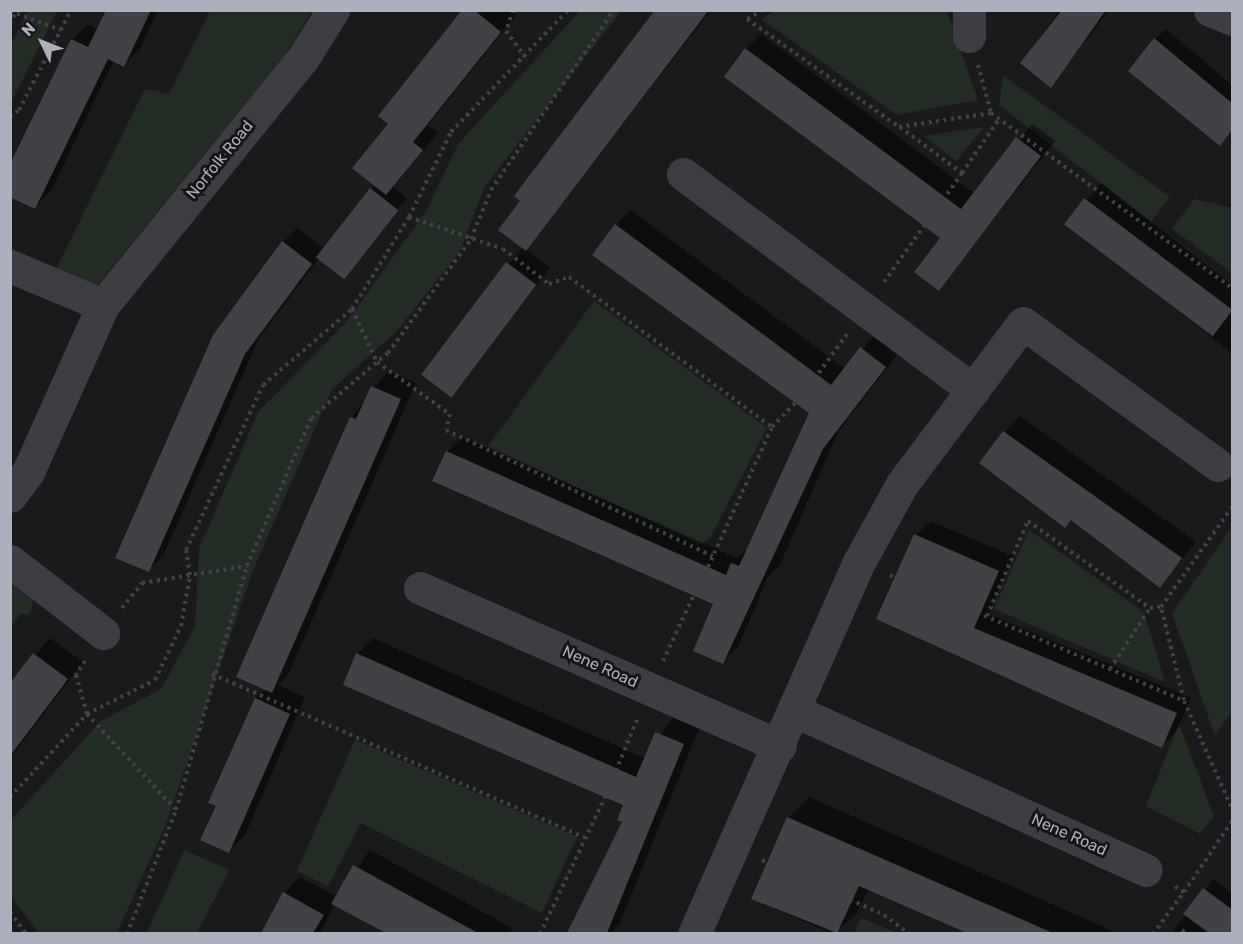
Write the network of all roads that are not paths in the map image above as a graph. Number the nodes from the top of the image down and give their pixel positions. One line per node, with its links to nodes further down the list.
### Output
1 (333, 10): 6 (street, Norfolk Road)
2 (1210, 10): 3 (street)
3 (1233, 19)
4 (683, 174): 7 (street)
5 (10, 266): 6 (street)
6 (103, 305): 9 (street, Norfolk Road)
7 (973, 390): 8 (street); 13 (street)
8 (1218, 465)
9 (10, 496)
10 (10, 561): 12 (street)
11 (420, 588): 14 (street, Nene Road)
12 (103, 633)
13 (795, 711): 14 (street); 15 (street, Nene Road)
14 (780, 746): 16 (street)
15 (1146, 870)
16 (694, 933)

